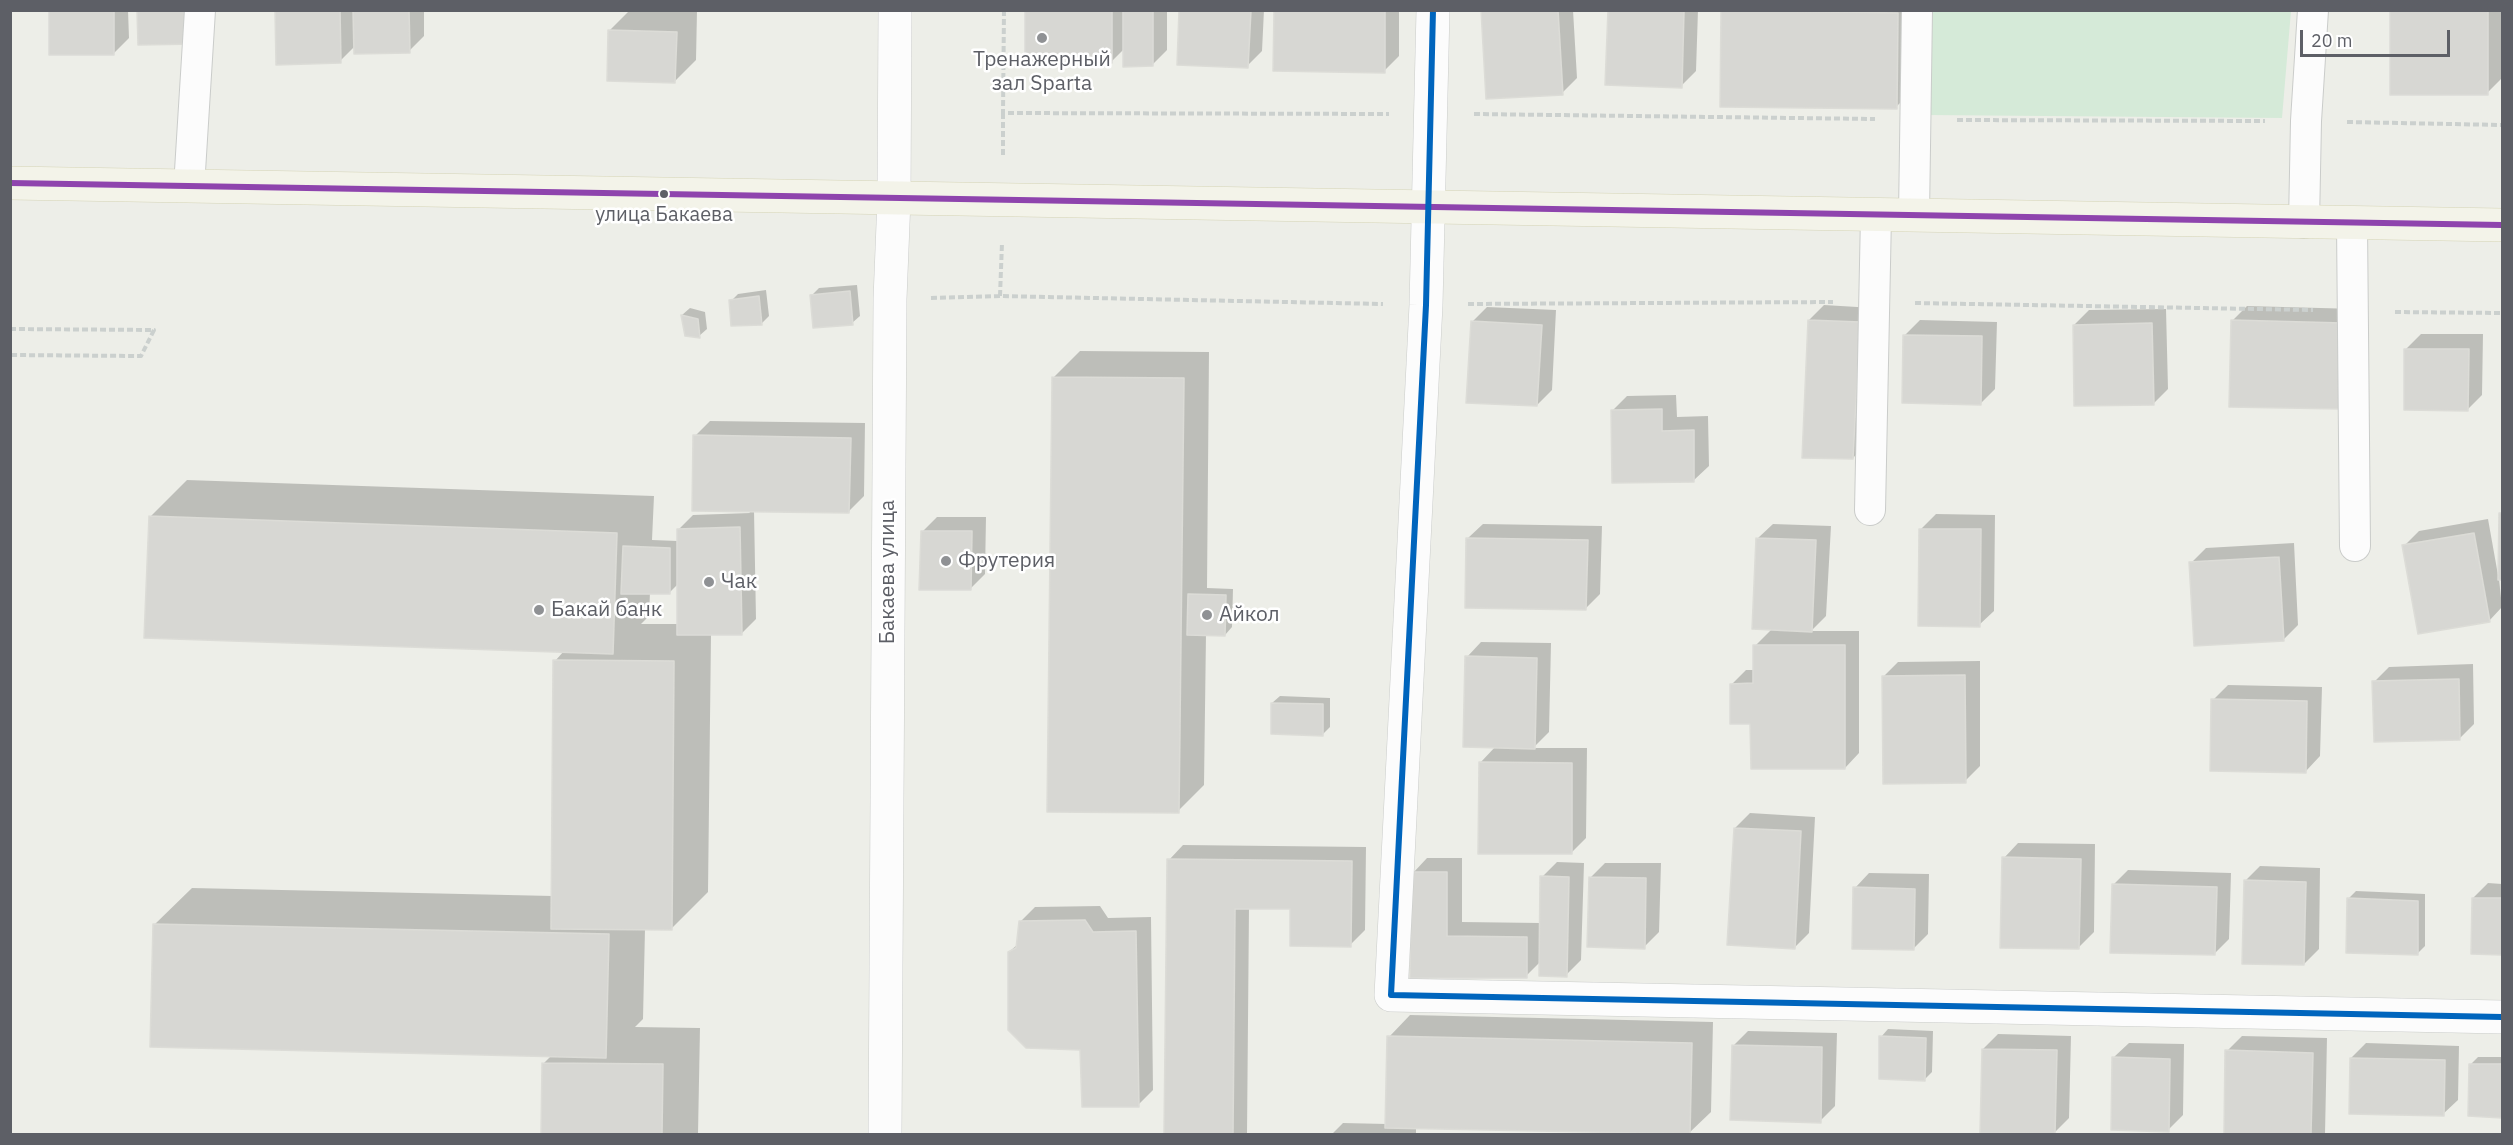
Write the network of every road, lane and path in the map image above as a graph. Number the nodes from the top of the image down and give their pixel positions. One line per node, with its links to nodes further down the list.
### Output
1 (200, 10): 12 (lane)
2 (895, 10): 13 (street, Бакаева улица)
3 (1004, 10): 7 (path)
4 (1433, 10): 7 (street)
5 (1917, 10): 8 (lane)
6 (2313, 10): 9 (lane)
7 (1432, 114): 8 (path); 14 (street)
8 (1915, 120): 9 (path); 16 (lane)
9 (2306, 121): 10 (path); 17 (lane)
10 (2502, 125)
11 (10, 183): 12 (main road)
12 (189, 187): 13 (main road)
13 (894, 199): 14 (main road); 20 (street, Бакаева улица)
14 (1428, 208): 15 (main road); 22 (street)
15 (1876, 214): 16 (main road); 21 (lane)
16 (1914, 215): 17 (main road)
17 (2304, 223): 18 (main road)
18 (2352, 224): 19 (main road); 23 (lane)
19 (2502, 225)
20 (890, 299): 22 (path); 30 (street, Бакаева улица)
21 (1874, 302): 22 (path); 23 (path); 27 (lane)
22 (1426, 304): 29 (street)
23 (2354, 311): 24 (path); 28 (lane)
24 (2502, 313)
25 (10, 329): 26 (path)
26 (10, 355)
27 (1870, 510)
28 (2355, 546)
29 (2502, 1017)
30 (885, 1134)

